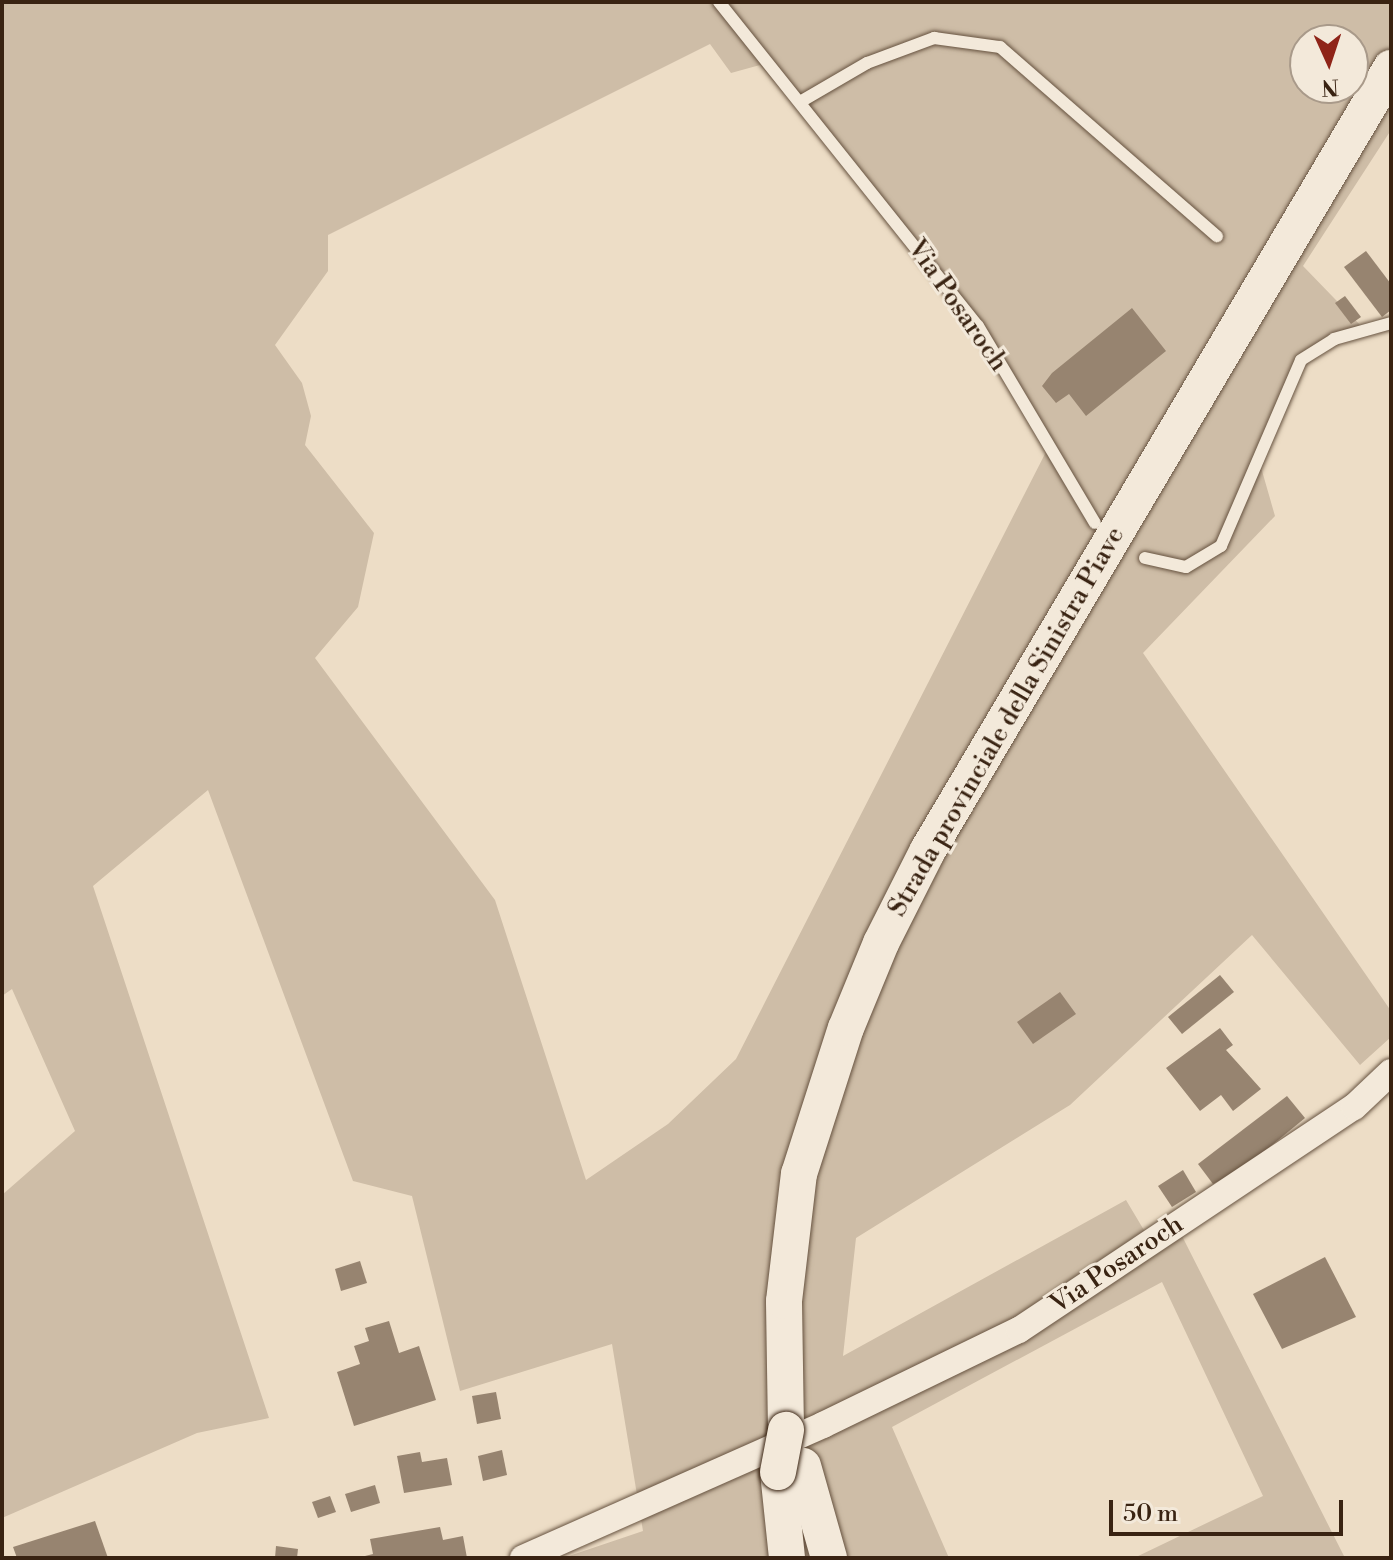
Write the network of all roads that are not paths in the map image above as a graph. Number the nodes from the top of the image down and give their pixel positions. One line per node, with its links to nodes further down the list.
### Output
1 (719, 2): 3 (lane, Via Posaroch)
2 (1391, 68): 9 (main road, Strada provinciale della Sinistra Piave)
3 (800, 102): 4 (lane); 6 (lane, Via Posaroch)
4 (1217, 236)
5 (1391, 323): 7 (lane)
6 (1095, 523)
7 (1145, 558)
8 (1391, 1072): 10 (street, Via Posaroch)
9 (790, 1469): 11 (main road); 12 (main road)
10 (523, 1558)
11 (787, 1558)
12 (829, 1558)

